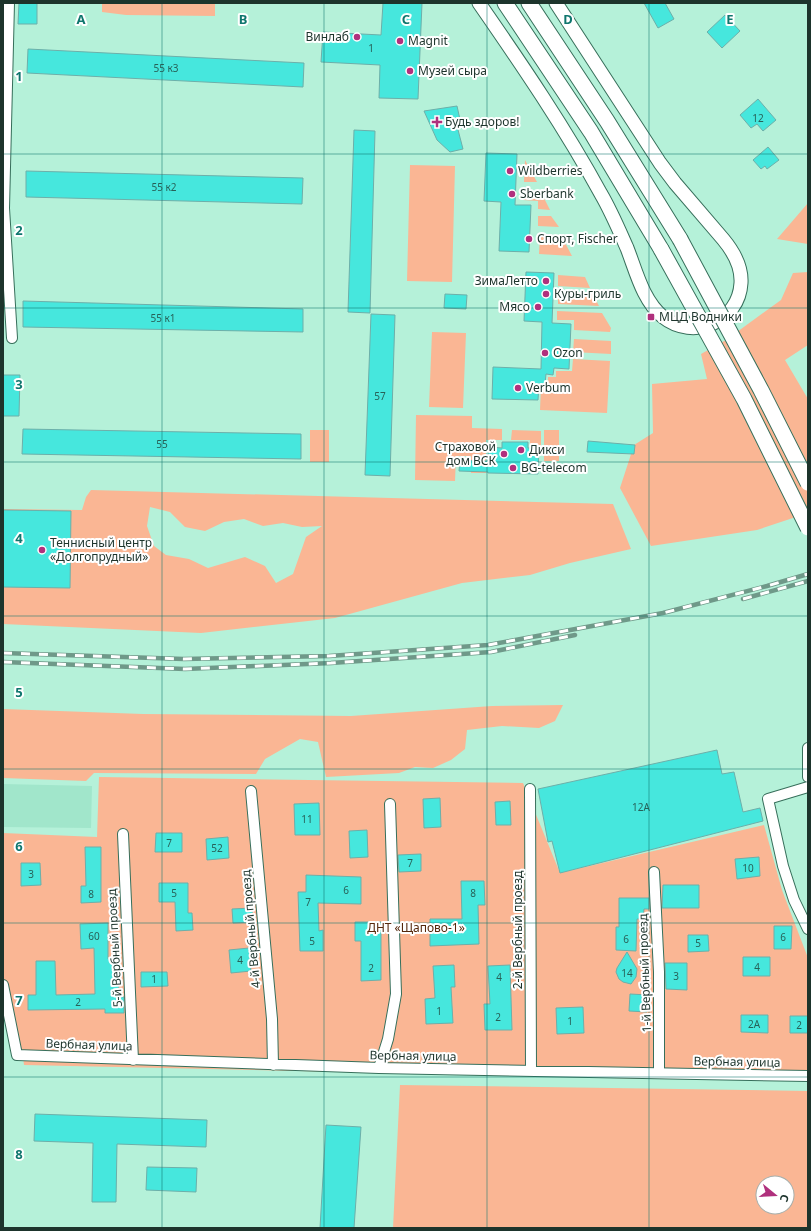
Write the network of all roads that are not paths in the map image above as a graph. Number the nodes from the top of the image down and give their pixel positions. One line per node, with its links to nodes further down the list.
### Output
1 (9, 3): 6 (street)
2 (479, 3): 5 (street)
3 (506, 3): 8 (main road, bridge)
4 (529, 3): 7 (main road, bridge)
5 (556, 3)
6 (12, 338)
7 (808, 483)
8 (808, 528)
9 (808, 748): 10 (street)
10 (808, 777)
11 (808, 787): 17 (street)
12 (530, 789): 22 (street, 2-й Вербный проезд)
13 (251, 791): 20 (street, 4-й Вербный проезд)
14 (390, 804): 21 (street)
15 (123, 834): 19 (street, 5-й Вербный проезд)
16 (654, 872): 23 (street, 1-й Вербный проезд)
17 (808, 929)
18 (3, 985): 19 (street, Вербная улица)
19 (133, 1060): 20 (street, Вербная улица)
20 (272, 1064): 21 (street, Вербная улица)
21 (379, 1068): 22 (street, Вербная улица)
22 (531, 1071): 23 (street, Вербная улица)
23 (659, 1073): 24 (street, Вербная улица)
24 (808, 1076)

